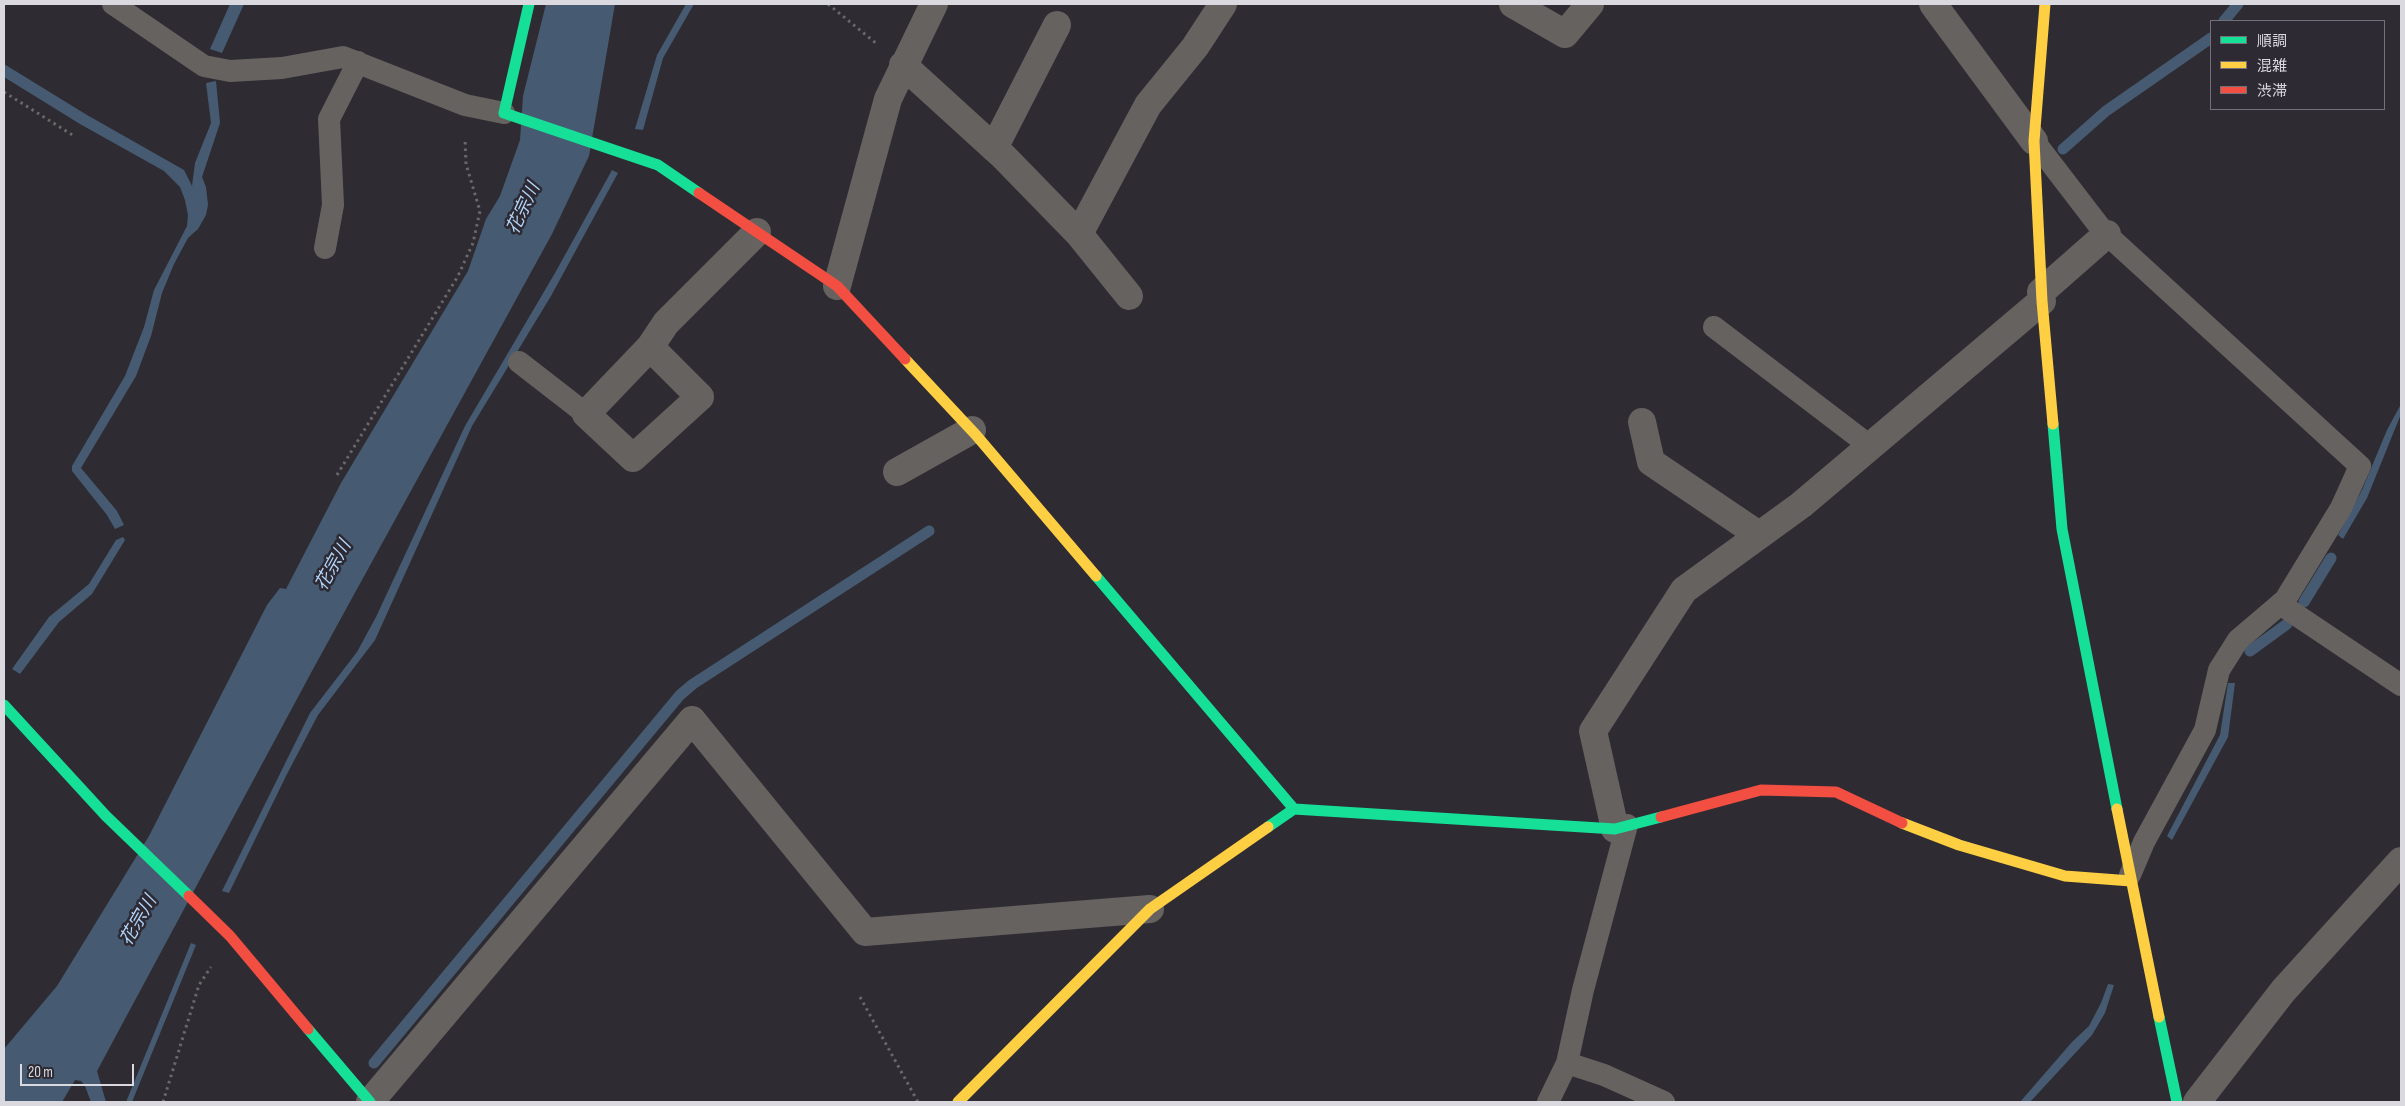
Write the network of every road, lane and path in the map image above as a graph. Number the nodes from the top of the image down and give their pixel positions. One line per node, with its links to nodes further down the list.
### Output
1 (113, 4): 11 (lane)
2 (529, 4): 15 (street)
3 (828, 4): 12 (path)
4 (934, 4): 12 (street)
5 (1223, 4): 20 (street)
6 (1513, 4): 7 (street)
7 (1590, 4)
8 (1934, 4): 17 (street)
9 (2045, 4): 17 (street)
10 (1057, 25): 18 (street)
11 (358, 62): 14 (lane); 22 (lane)
12 (903, 64): 18 (street); 23 (street)
13 (4, 92): 16 (path)
14 (465, 105): 15 (lane); 34 (path)
15 (504, 113): 19 (street)
16 (74, 136)
17 (2034, 141): 21 (lane); 25 (street)
18 (994, 148): 20 (street)
19 (757, 232): 23 (street); 27 (street)
20 (1079, 234): 24 (street)
21 (2107, 234): 25 (street); 36 (lane)
22 (325, 248)
23 (837, 286): 31 (street)
24 (1130, 296)
25 (2041, 297): 32 (street); 42 (street)
26 (1714, 327): 32 (lane)
27 (650, 347): 29 (street); 29 (street)
28 (520, 362): 29 (lane)
29 (586, 414)
30 (1642, 422): 35 (street)
31 (972, 430): 33 (street); 39 (street)
32 (1870, 446): 35 (street)
33 (897, 472)
34 (337, 475)
35 (1759, 535): 40 (street)
36 (2280, 604): 37 (lane); 42 (lane)
37 (2401, 685)
38 (4, 705): 44 (street)
39 (1294, 809): 40 (street); 43 (street)
40 (1621, 827): 42 (street); 46 (lane)
41 (2401, 861): 54 (street)
42 (2131, 878): 53 (street)
43 (1150, 909): 48 (street); 50 (street)
44 (233, 939): 47 (path); 48 (street)
45 (860, 997): 49 (path)
46 (1567, 1063): 51 (lane); 52 (lane)
47 (163, 1102)
48 (370, 1102)
49 (918, 1102)
50 (958, 1102)
51 (1548, 1102)
52 (1664, 1102)
53 (2177, 1102)
54 (2198, 1102)

